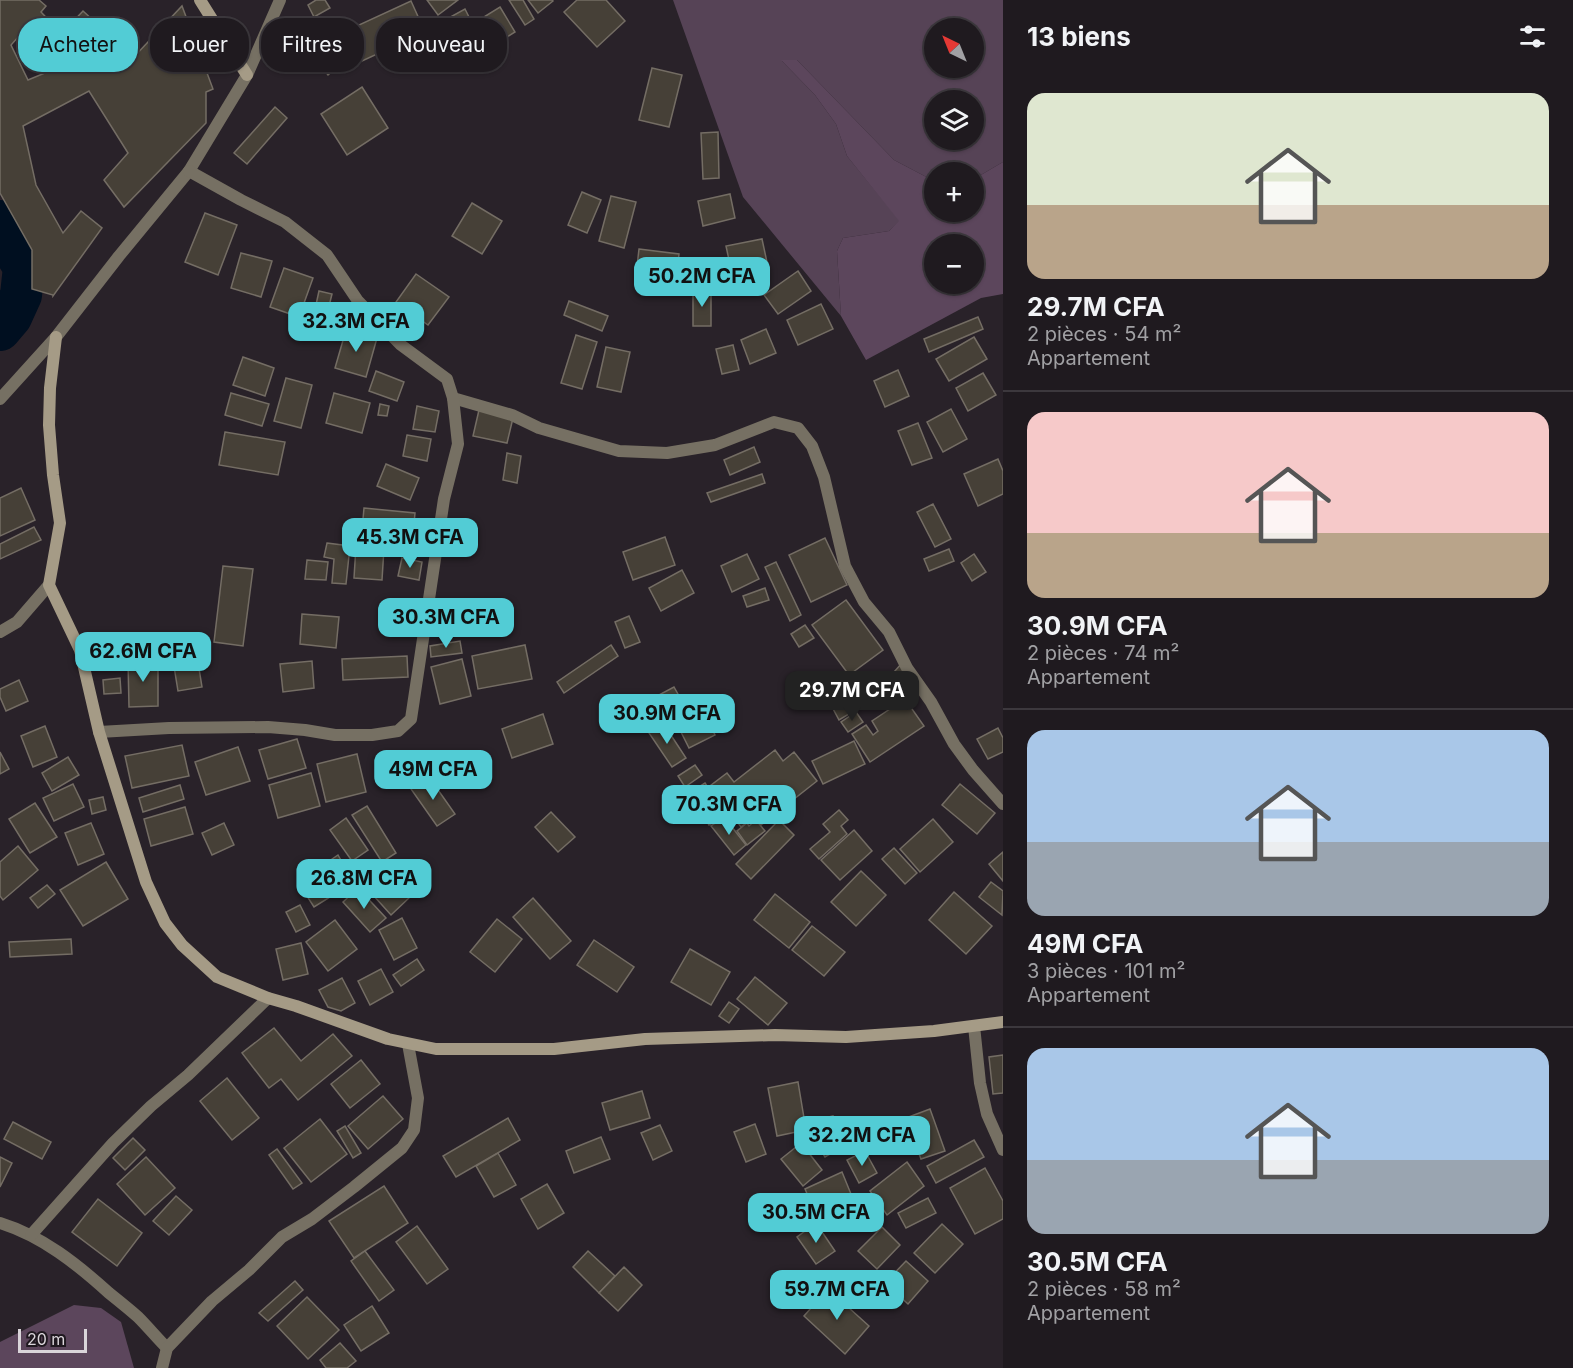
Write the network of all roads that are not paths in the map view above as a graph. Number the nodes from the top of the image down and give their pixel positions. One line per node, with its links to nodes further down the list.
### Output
1 (200, 0): 3 (street)
2 (280, 0): 3 (street)
3 (247, 75): 4 (street)
4 (189, 171): 5 (street); 6 (street)
5 (56, 337): 7 (street); 8 (street)
6 (453, 398): 10 (street); 11 (street)
7 (0, 399)
8 (50, 585): 9 (street); 10 (street)
9 (0, 632)
10 (99, 732): 12 (street)
11 (1003, 804)
12 (268, 998): 15 (street); 18 (street)
13 (1003, 1022): 14 (street)
14 (974, 1026): 15 (street); 16 (street)
15 (408, 1044): 19 (street)
16 (1003, 1150)
17 (0, 1222): 18 (street)
18 (31, 1234): 19 (street)
19 (167, 1348): 20 (street)
20 (162, 1368)

